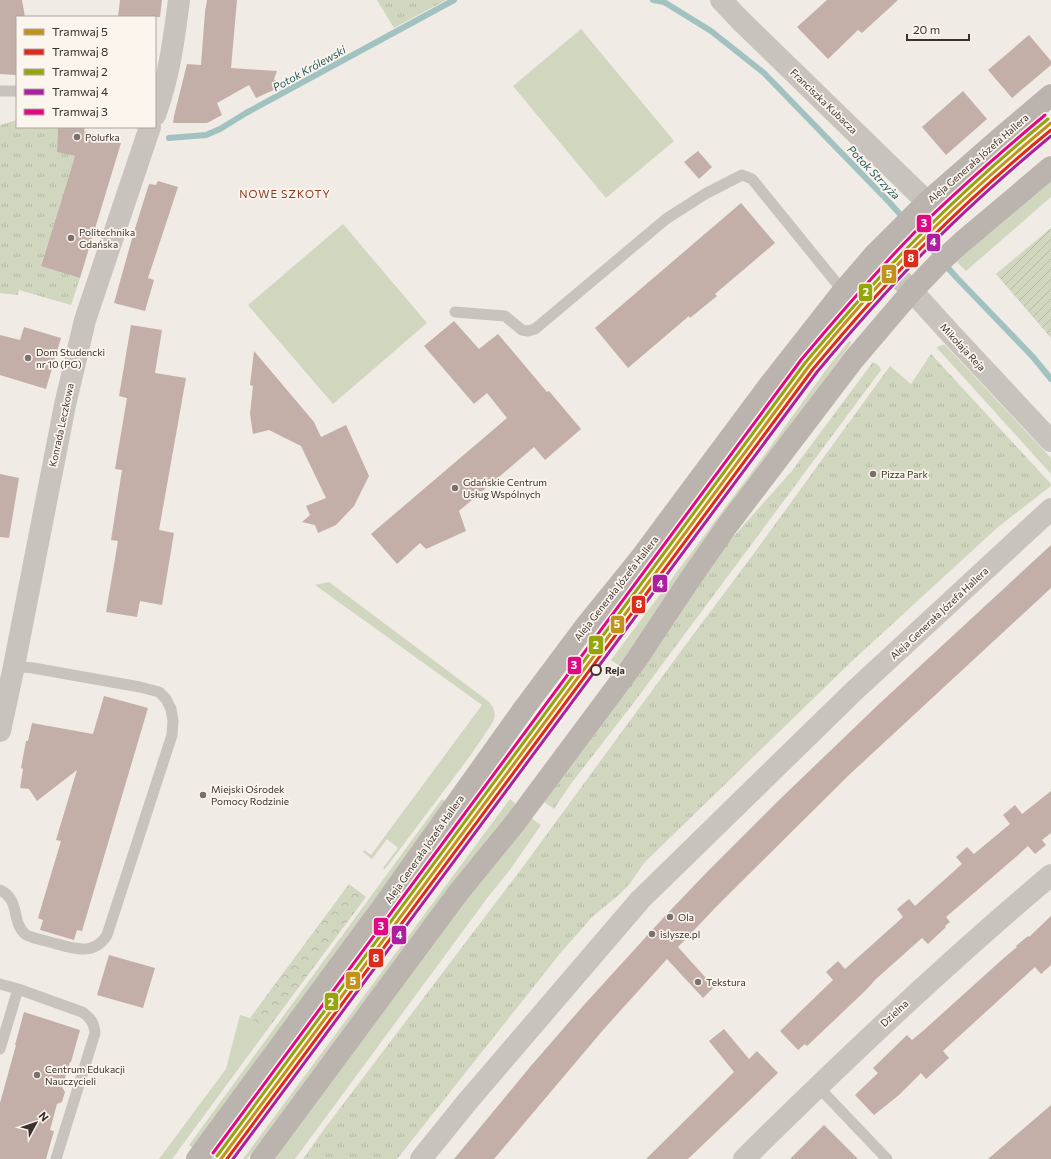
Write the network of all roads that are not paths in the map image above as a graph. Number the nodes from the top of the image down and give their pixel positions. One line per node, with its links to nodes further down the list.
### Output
1 (179, 0): 6 (street)
2 (721, 0): 9 (street, Franciszka Kubacza)
3 (0, 91): 4 (lane)
4 (16, 91)
5 (1051, 95): 9 (main road, Aleja Generała Józefa Hallera)
6 (156, 108)
7 (150, 128): 16 (street, Konrada Leczkowa)
8 (1051, 167): 12 (main road)
9 (927, 202): 10 (main road, Aleja Generała Józefa Hallera)
10 (875, 254): 11 (main road, Aleja Generała Józefa Hallera); 12 (street, Mikołaja Reja)
11 (843, 291): 13 (lane); 25 (main road, Aleja Generała Józefa Hallera)
12 (912, 291): 14 (street, Mikołaja Reja); 26 (main road)
13 (456, 312)
14 (1051, 441)
15 (1051, 509): 27 (street, Aleja Generała Józefa Hallera)
16 (14, 666): 17 (street, Konrada Leczkowa); 19 (lane)
17 (0, 731)
18 (1051, 875): 28 (street, Dzielna)
19 (0, 890)
20 (0, 984): 21 (lane)
21 (18, 988): 22 (lane); 24 (lane)
22 (0, 1049)
23 (826, 1095): 29 (lane)
24 (56, 1159)
25 (197, 1159)
26 (261, 1159)
27 (421, 1159)
28 (744, 1159)
29 (887, 1159)

